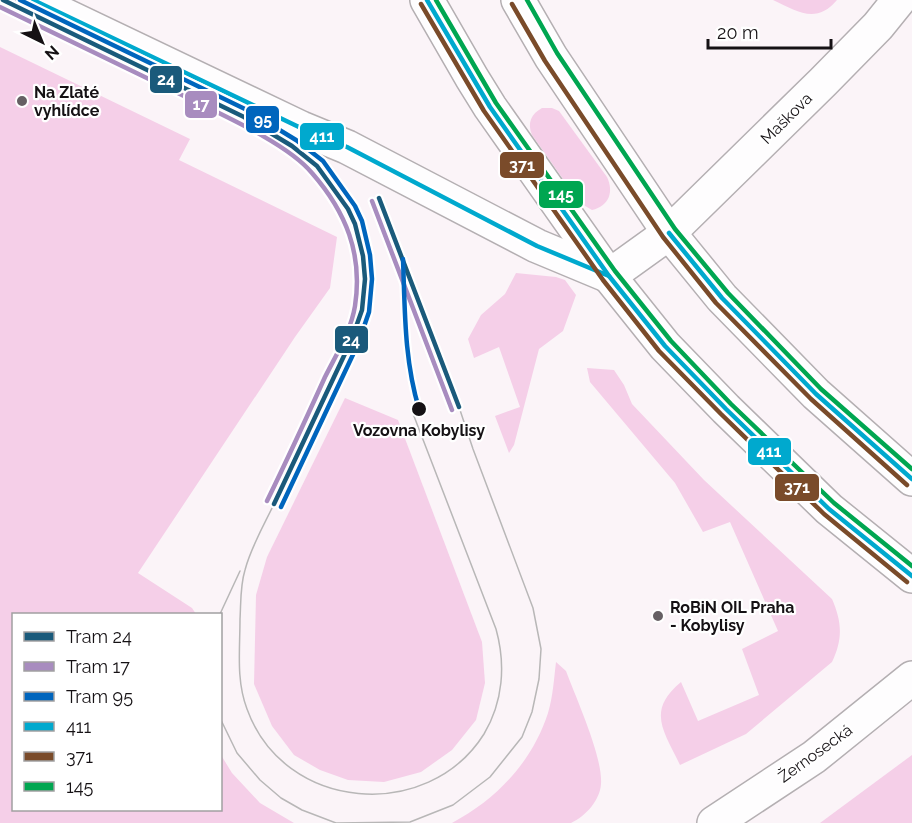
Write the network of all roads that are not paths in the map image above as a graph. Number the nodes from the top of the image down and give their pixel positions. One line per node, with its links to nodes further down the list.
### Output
1 (33, 0): 6 (main road)
2 (427, 0): 6 (main road)
3 (518, 0): 5 (main road)
4 (899, 0): 5 (main road, Maškova)
5 (669, 233): 6 (main road, Maškova); 7 (main road)
6 (609, 276): 8 (main road)
7 (912, 479)
8 (912, 576)
9 (912, 678): 10 (main road, Žernosecká)
10 (714, 823)

